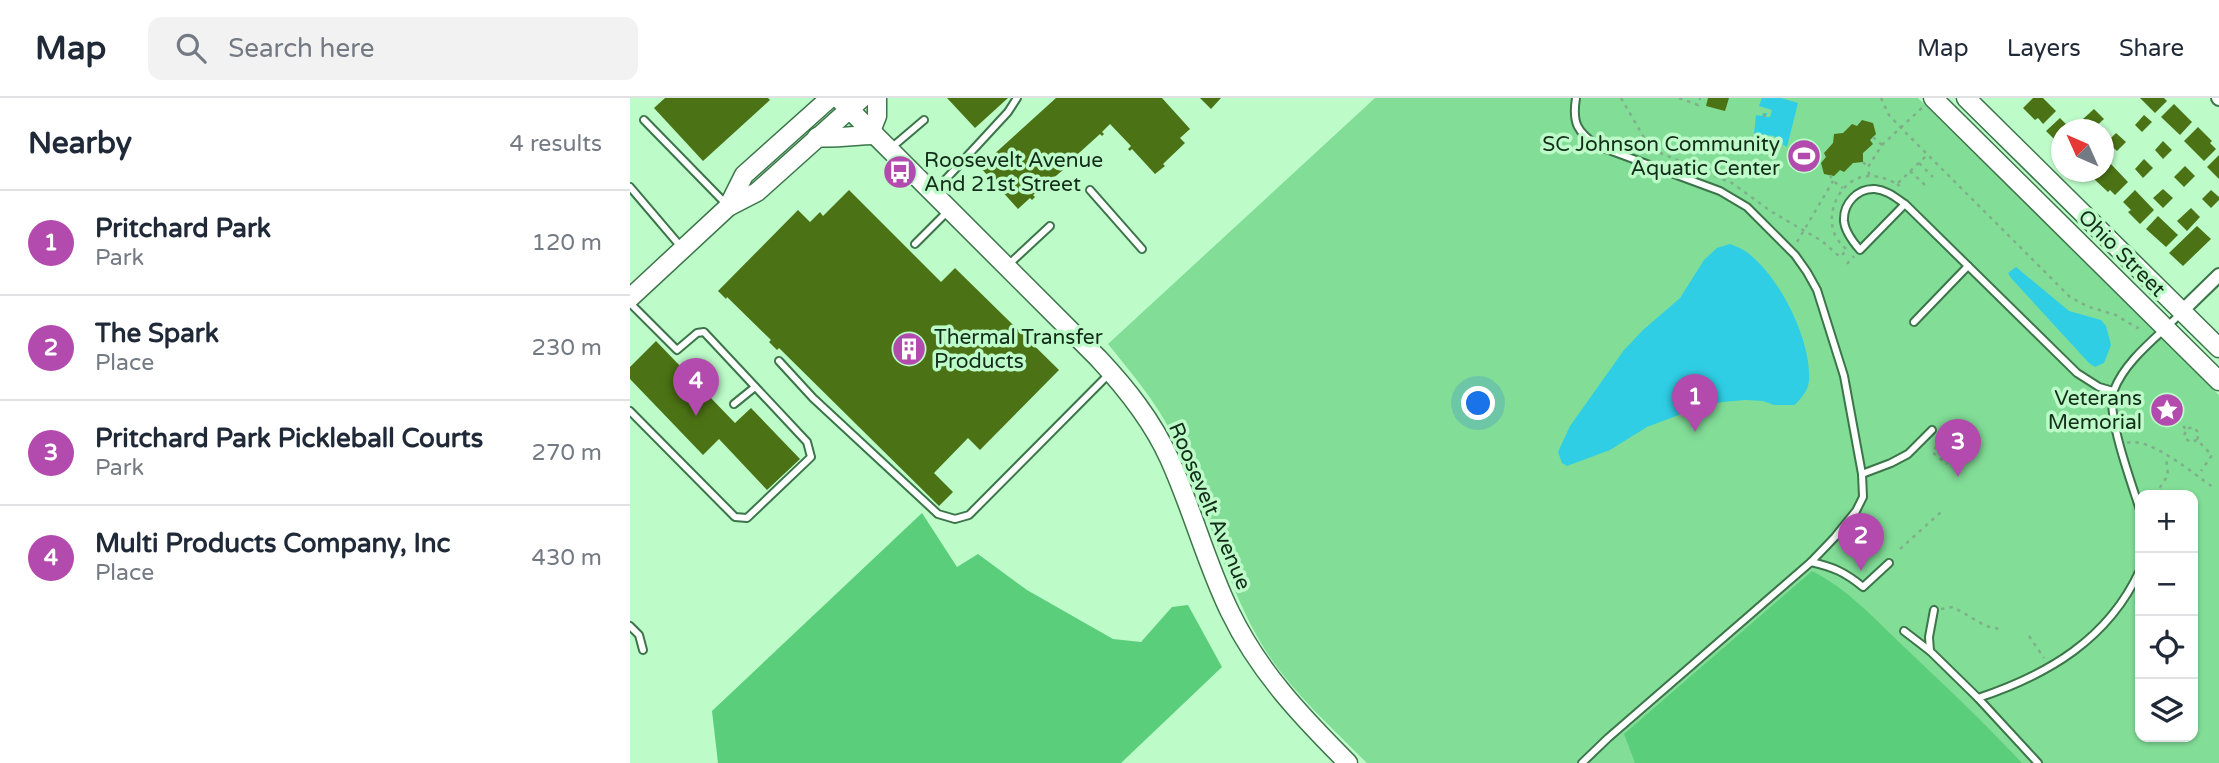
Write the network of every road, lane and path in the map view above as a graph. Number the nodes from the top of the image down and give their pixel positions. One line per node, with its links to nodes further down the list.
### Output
1 (830, 98): 37 (street)
2 (877, 98): 15 (street)
3 (1017, 98): 35 (lane)
4 (1576, 98): 44 (lane)
5 (1621, 98): 40 (path)
6 (1679, 98): 7 (path)
7 (1700, 98)
8 (1881, 98): 14 (path)
9 (1966, 98): 49 (street, Ohio Street)
10 (1929, 101): 14 (path); 52 (street, Ohio Street)
11 (850, 102): 15 (street, Roosevelt Avenue); 16 (street)
12 (643, 120): 37 (lane)
13 (924, 120): 19 (lane)
14 (1900, 127): 18 (path); 20 (path)
15 (873, 133): 16 (street); 19 (street, Roosevelt Avenue)
16 (817, 137): 37 (street)
17 (1873, 137): 18 (path)
18 (1882, 145): 23 (path)
19 (889, 149): 35 (street, Roosevelt Avenue)
20 (1927, 155): 22 (path); 51 (path)
21 (1863, 162): 23 (path)
22 (1919, 163): 24 (path); 27 (path)
23 (1868, 167): 26 (path)
24 (1910, 172): 29 (path); 30 (path)
25 (1830, 175): 28 (path)
26 (1870, 175): 29 (path); 32 (path)
27 (1933, 177)
28 (1833, 181): 32 (path); 40 (path)
29 (1898, 184): 33 (path)
30 (1925, 185)
31 (630, 187): 42 (lane)
32 (1843, 188): 40 (path)
33 (1904, 189)
34 (1090, 190): 43 (lane)
35 (933, 194): 38 (street, Roosevelt Avenue)
36 (1905, 204): 36 (lane); 45 (lane)
37 (728, 207): 42 (street)
38 (948, 211): 41 (lane); 46 (street, Roosevelt Avenue)
39 (1050, 226): 46 (lane)
40 (1804, 232): 44 (path)
41 (915, 244)
42 (683, 249): 48 (street)
43 (1142, 249)
44 (1790, 250): 70 (lane)
45 (1968, 266): 50 (lane); 58 (lane)
46 (1006, 267): 55 (street, Roosevelt Avenue)
47 (2219, 275): 49 (street)
48 (630, 300): 57 (lane)
49 (2182, 312): 52 (lane); 53 (street, Ohio Street)
50 (1914, 322)
51 (2143, 326)
52 (2166, 329): 56 (street, Ohio Street); 58 (lane)
53 (2219, 348)
54 (779, 361): 55 (lane)
55 (1111, 372): 88 (street, Roosevelt Avenue)
56 (2219, 382)
57 (755, 387): 59 (lane); 60 (lane)
58 (2113, 391): 66 (lane)
59 (734, 404)
60 (630, 411)
61 (2170, 414): 62 (path)
62 (2186, 429): 65 (path); 65 (path)
63 (1933, 430): 70 (lane)
64 (1942, 440): 68 (path)
65 (2197, 440): 69 (path)
66 (2121, 445): 67 (path); 73 (lane)
67 (2166, 455): 71 (path); 72 (path)
68 (1947, 464)
69 (2201, 471)
70 (1862, 474): 76 (lane)
71 (2213, 488)
72 (2158, 490)
73 (2135, 493)
74 (1941, 512): 75 (path)
75 (1900, 549)
76 (1811, 562): 77 (lane); 89 (lane)
77 (1889, 563)
78 (2135, 579): 86 (lane)
79 (1934, 610): 81 (path); 85 (lane)
80 (630, 626): 84 (lane)
81 (2000, 629)
82 (1904, 631): 85 (lane)
83 (2029, 636): 86 (path)
84 (643, 650)
85 (1930, 651): 87 (lane)
86 (2050, 667): 87 (lane)
87 (1978, 698): 90 (lane)
88 (1348, 763)
89 (1582, 763)
90 (2038, 763)

